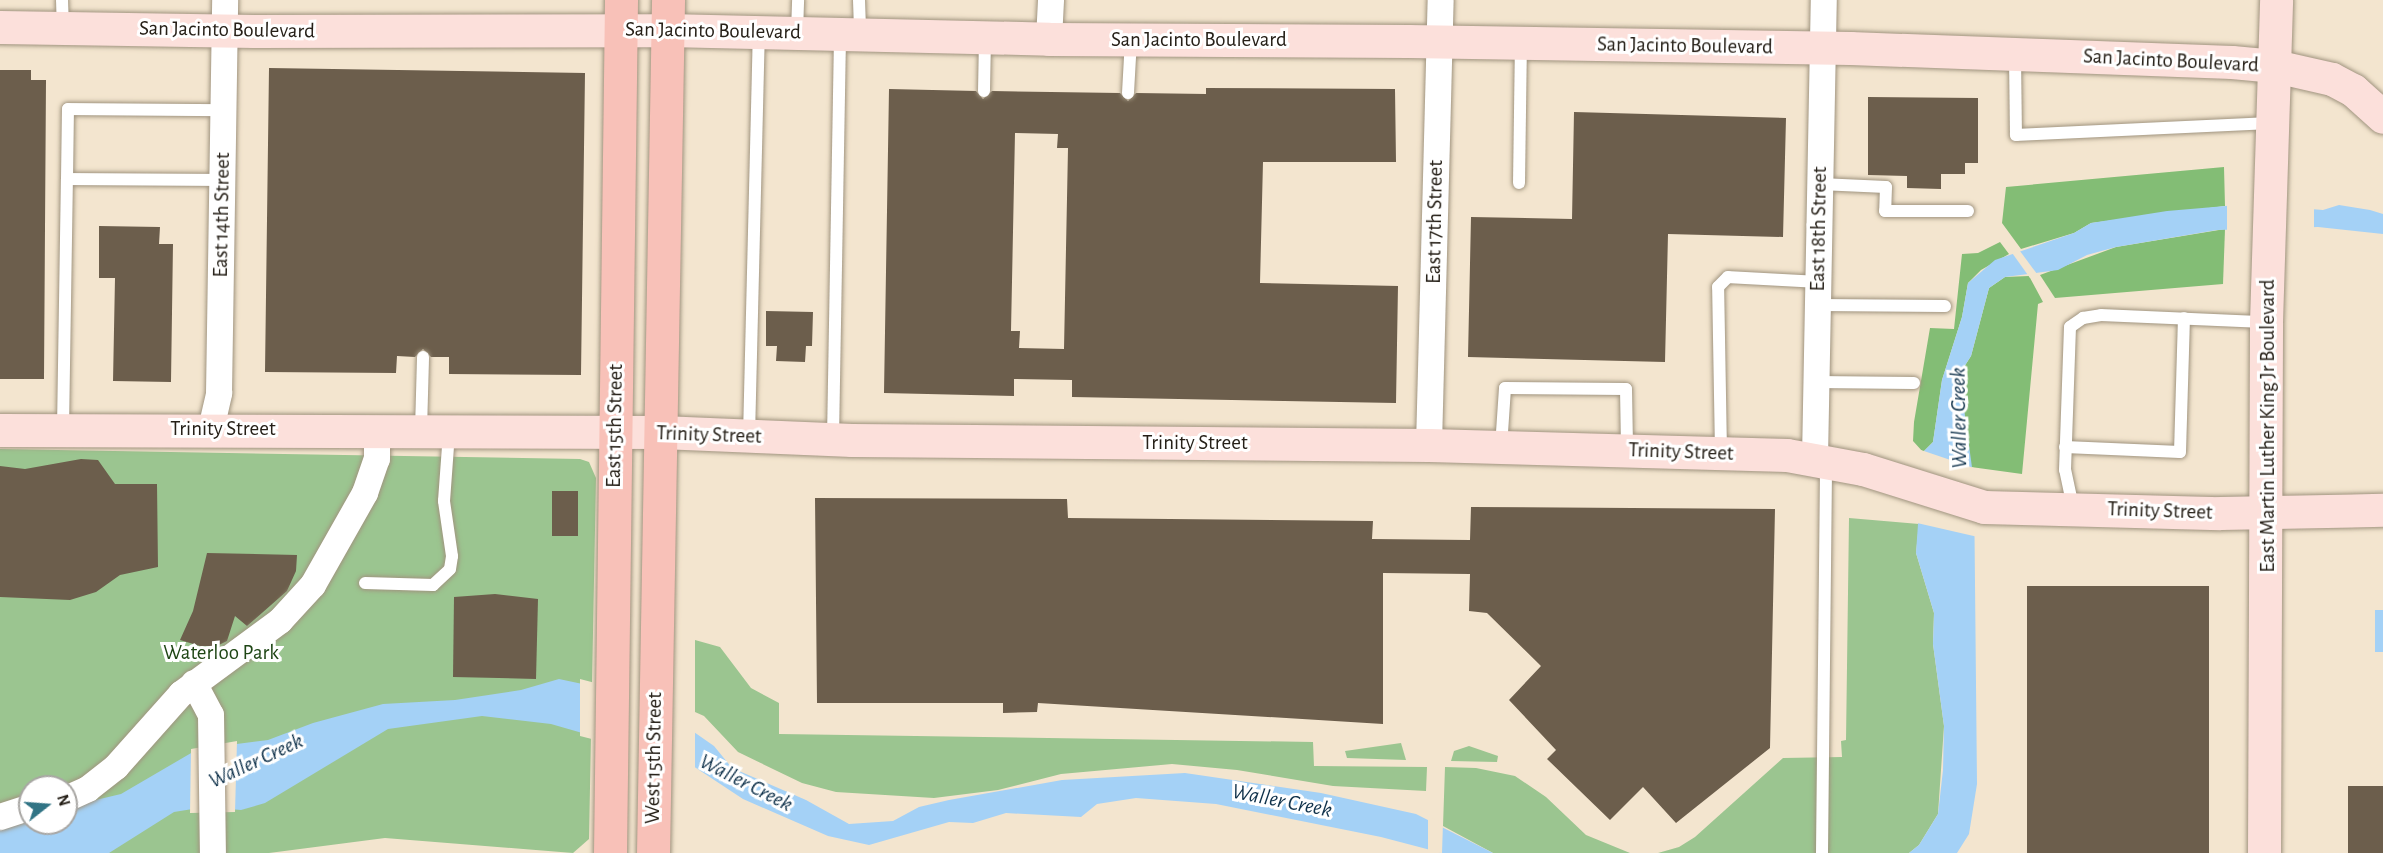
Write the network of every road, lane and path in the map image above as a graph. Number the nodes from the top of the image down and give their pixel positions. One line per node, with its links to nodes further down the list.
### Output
1 (798, 0): 13 (lane)
2 (860, 0): 14 (lane)
3 (1051, 0): 16 (street)
4 (1441, 0): 18 (street, East 17th Street)
5 (1824, 0): 20 (street, East 18th Street)
6 (2276, 0): 22 (main road, East Martin Luther King Jr Boulevard)
7 (63, 14): 8 (main road, San Jacinto Boulevard); 11 (main road, San Jacinto Boulevard)
8 (225, 15): 9 (main road, San Jacinto Boulevard); 25 (street, East 14th Street)
9 (621, 15): 10 (main road, San Jacinto Boulevard); 46 (main road, East 15th Street)
10 (668, 15): 12 (main road, San Jacinto Boulevard); 45 (main road)
11 (0, 27)
12 (759, 32): 13 (main road, San Jacinto Boulevard); 47 (lane)
13 (797, 33): 14 (main road, San Jacinto Boulevard)
14 (850, 34): 15 (main road, San Jacinto Boulevard); 48 (lane)
15 (985, 37): 16 (main road, San Jacinto Boulevard); 23 (lane)
16 (1049, 39): 17 (main road, San Jacinto Boulevard)
17 (1131, 40): 18 (main road, San Jacinto Boulevard); 24 (lane)
18 (1440, 41): 19 (main road, San Jacinto Boulevard); 49 (street, East 17th Street)
19 (1521, 43): 20 (main road, San Jacinto Boulevard); 30 (lane)
20 (1823, 47): 21 (main road, San Jacinto Boulevard); 31 (street, East 18th Street)
21 (2015, 54): 22 (main road, San Jacinto Boulevard); 27 (lane)
22 (2275, 66): 26 (main road, San Jacinto Boulevard); 27 (main road, East Martin Luther King Jr Boulevard)
23 (984, 91)
24 (1128, 93)
25 (224, 110): 28 (lane); 29 (street, East 14th Street)
26 (2381, 111)
27 (2271, 135): 36 (main road, East Martin Luther King Jr Boulevard)
28 (68, 178): 29 (lane); 42 (lane)
29 (222, 180): 40 (street, East 14th Street)
30 (1519, 183)
31 (1820, 184): 32 (lane); 33 (street, East 18th Street)
32 (1968, 211)
33 (1818, 294): 34 (lane); 38 (street, East 18th Street); 53 (lane)
34 (1945, 306)
35 (2184, 318): 36 (lane); 51 (lane); 51 (lane)
36 (2266, 322): 57 (main road, East Martin Luther King Jr Boulevard)
37 (423, 357): 44 (lane)
38 (1816, 382): 39 (lane); 54 (street, East 18th Street)
39 (1914, 383)
40 (211, 429): 42 (main road, Trinity Street); 43 (main road, Trinity Street)
41 (0, 430): 42 (main road, Trinity Street)
42 (63, 430)
43 (377, 430): 44 (main road, Trinity Street); 59 (street)
44 (435, 432): 46 (main road, Trinity Street); 58 (lane)
45 (661, 432): 46 (main road, Trinity Street); 47 (main road, Trinity Street); 65 (main road, West 15th Street)
46 (616, 433): 64 (main road, East 15th Street)
47 (749, 436): 48 (main road, Trinity Street)
48 (833, 438): 49 (main road, Trinity Street)
49 (1429, 445): 50 (main road, Trinity Street)
50 (1501, 447): 52 (main road, Trinity Street); 52 (lane)
51 (2065, 447): 55 (lane)
52 (1627, 451): 53 (main road, Trinity Street)
53 (1721, 454): 54 (main road, Trinity Street)
54 (1821, 459): 55 (main road, Trinity Street); 66 (lane)
55 (2073, 509): 57 (main road, Trinity Street)
56 (2383, 510): 57 (main road, Trinity Street)
57 (2266, 513): 67 (main road, East Martin Luther King Jr Boulevard)
58 (365, 583)
59 (194, 683): 60 (street); 63 (street)
60 (78, 794)
61 (18, 811): 62 (street)
62 (0, 817)
63 (213, 845)
64 (610, 853)
65 (652, 853)
66 (1822, 853)
67 (2264, 853)

